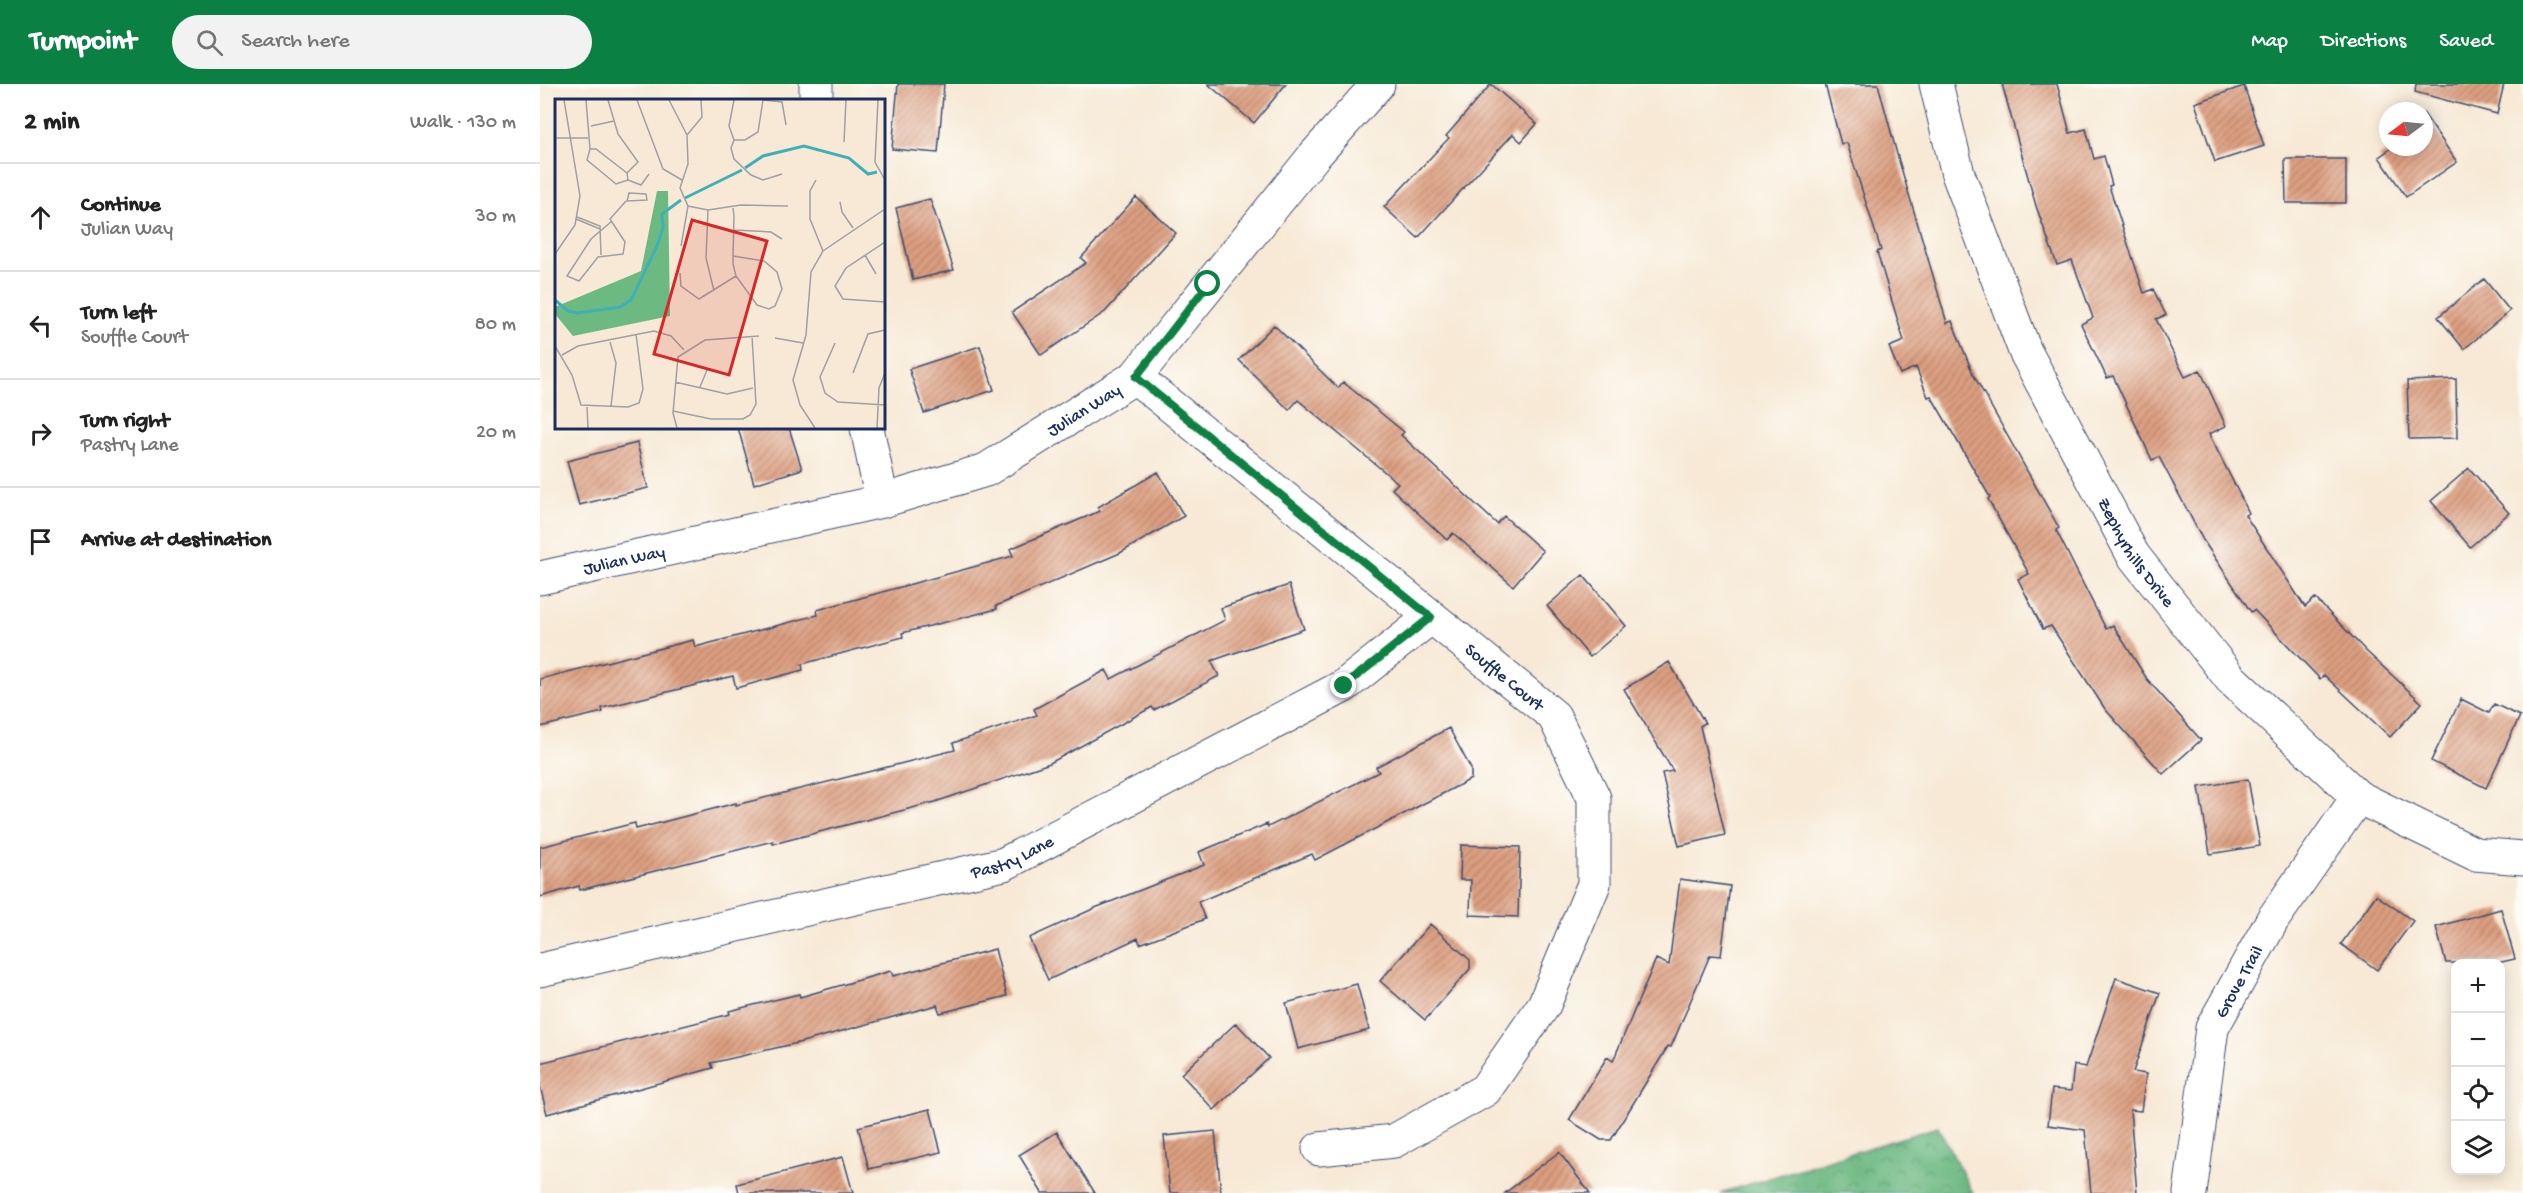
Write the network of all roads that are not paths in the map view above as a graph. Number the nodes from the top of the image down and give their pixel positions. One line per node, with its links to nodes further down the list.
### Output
1 (1378, 84): 3 (street, Julian Way)
2 (1936, 84): 8 (street, Zephyrhills Drive)
3 (1136, 377): 5 (street, Julian Way); 7 (street, Souffle Court)
4 (867, 429): 5 (street)
5 (882, 501): 6 (street, Julian Way)
6 (540, 578)
7 (1431, 617): 10 (street, Pastry Lane); 11 (street, Souffle Court)
8 (2358, 797): 9 (street, Zephyrhills Drive); 12 (street, Grove Trail)
9 (2523, 858)
10 (540, 970)
11 (1318, 1149)
12 (2190, 1193)

